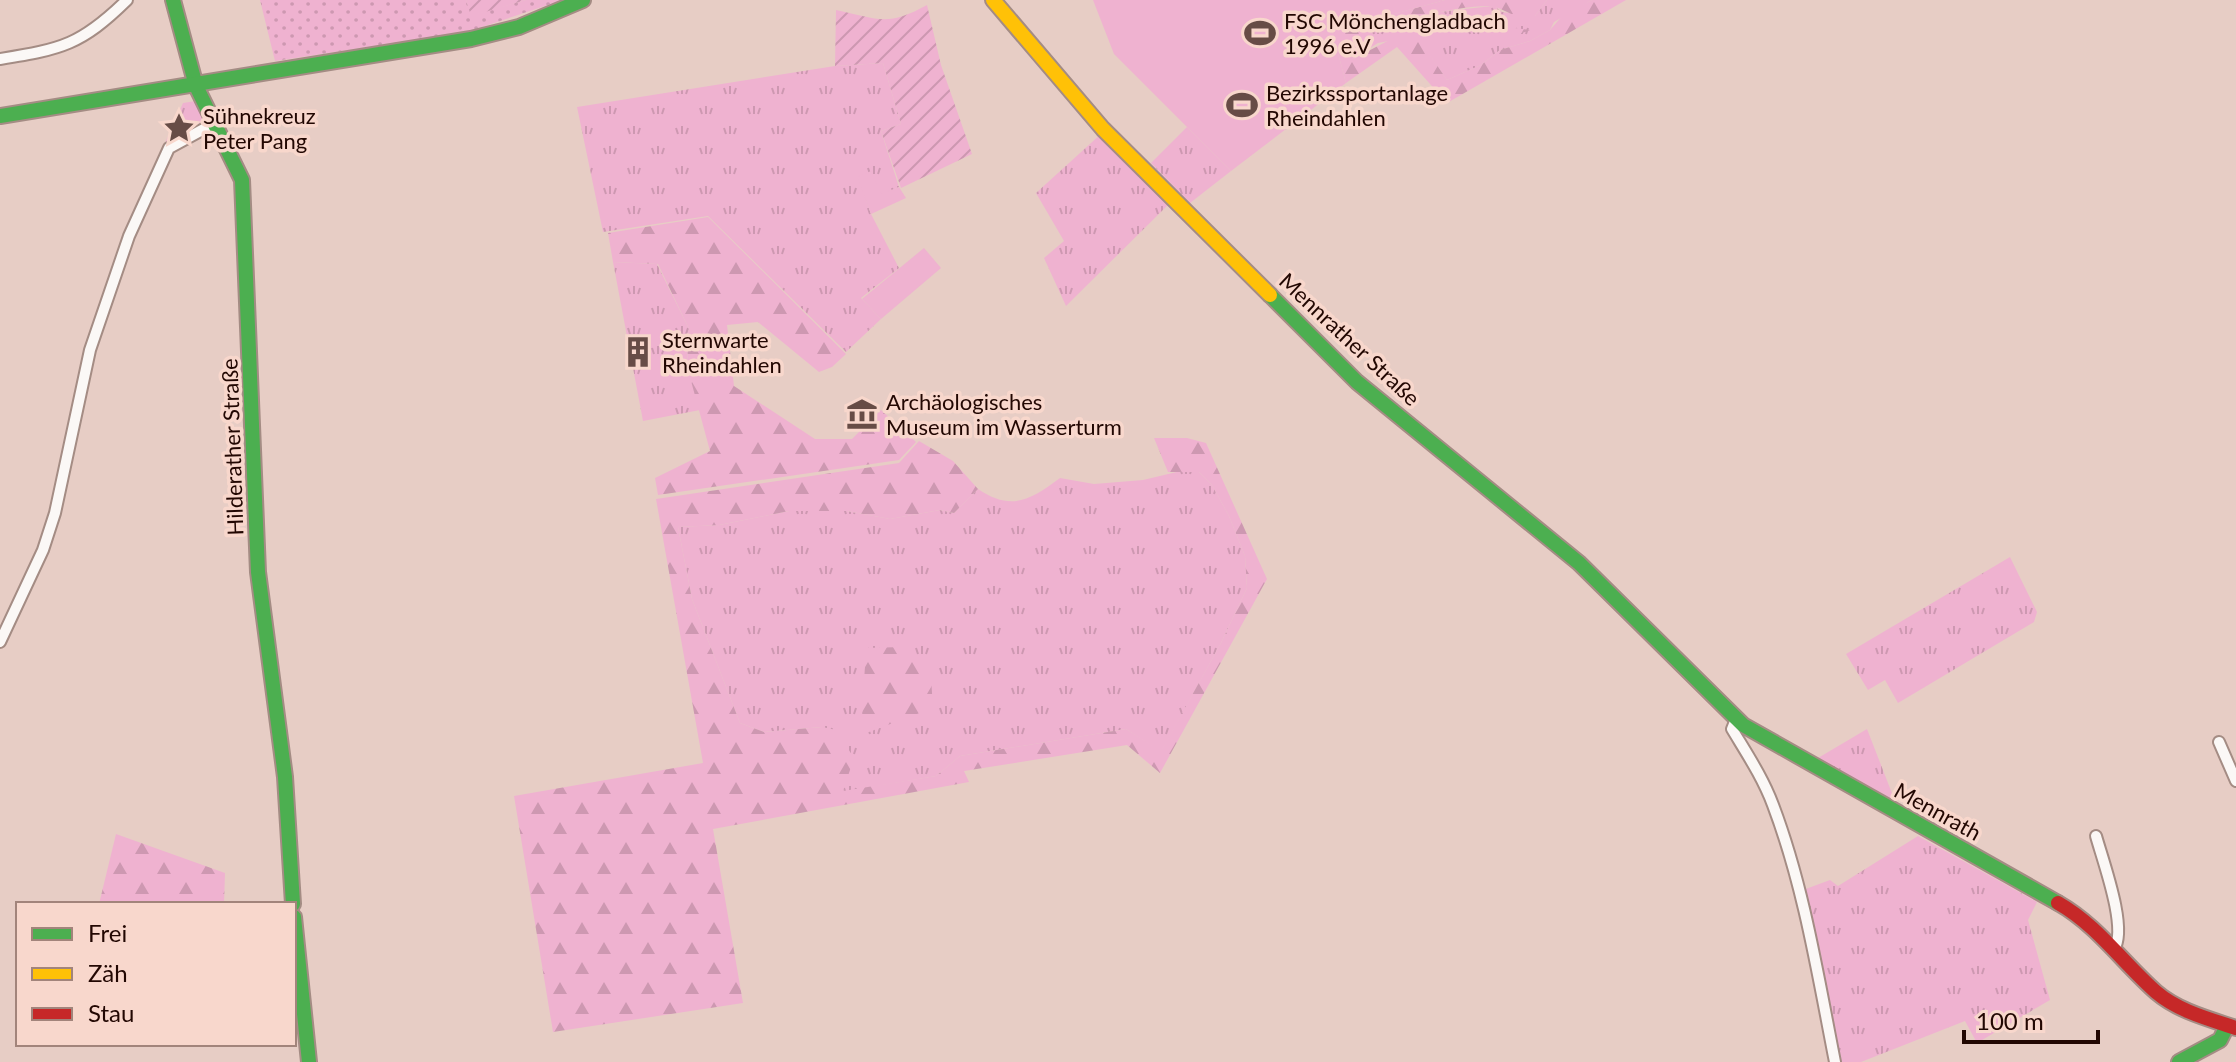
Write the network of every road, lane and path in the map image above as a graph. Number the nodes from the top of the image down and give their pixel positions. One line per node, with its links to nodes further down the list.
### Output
1 (127, 0): 5 (street)
2 (173, 0): 6 (main road, Hilderather Straße)
3 (583, 0): 6 (main road)
4 (993, 0): 10 (main road, Mennrather Straße)
5 (0, 59)
6 (196, 86): 7 (main road); 8 (main road, Hilderather Straße)
7 (0, 116)
8 (213, 124): 9 (street); 14 (main road, Hilderather Straße)
9 (0, 642)
10 (1736, 719): 16 (main road, Mennrath); 19 (street)
11 (2219, 742): 12 (street)
12 (2236, 781)
13 (2096, 836): 16 (street)
14 (293, 902)
15 (296, 936): 18 (main road)
16 (2114, 949): 17 (main road, Mennrath)
17 (2232, 1027): 20 (main road)
18 (309, 1062)
19 (1835, 1062)
20 (2179, 1062)

